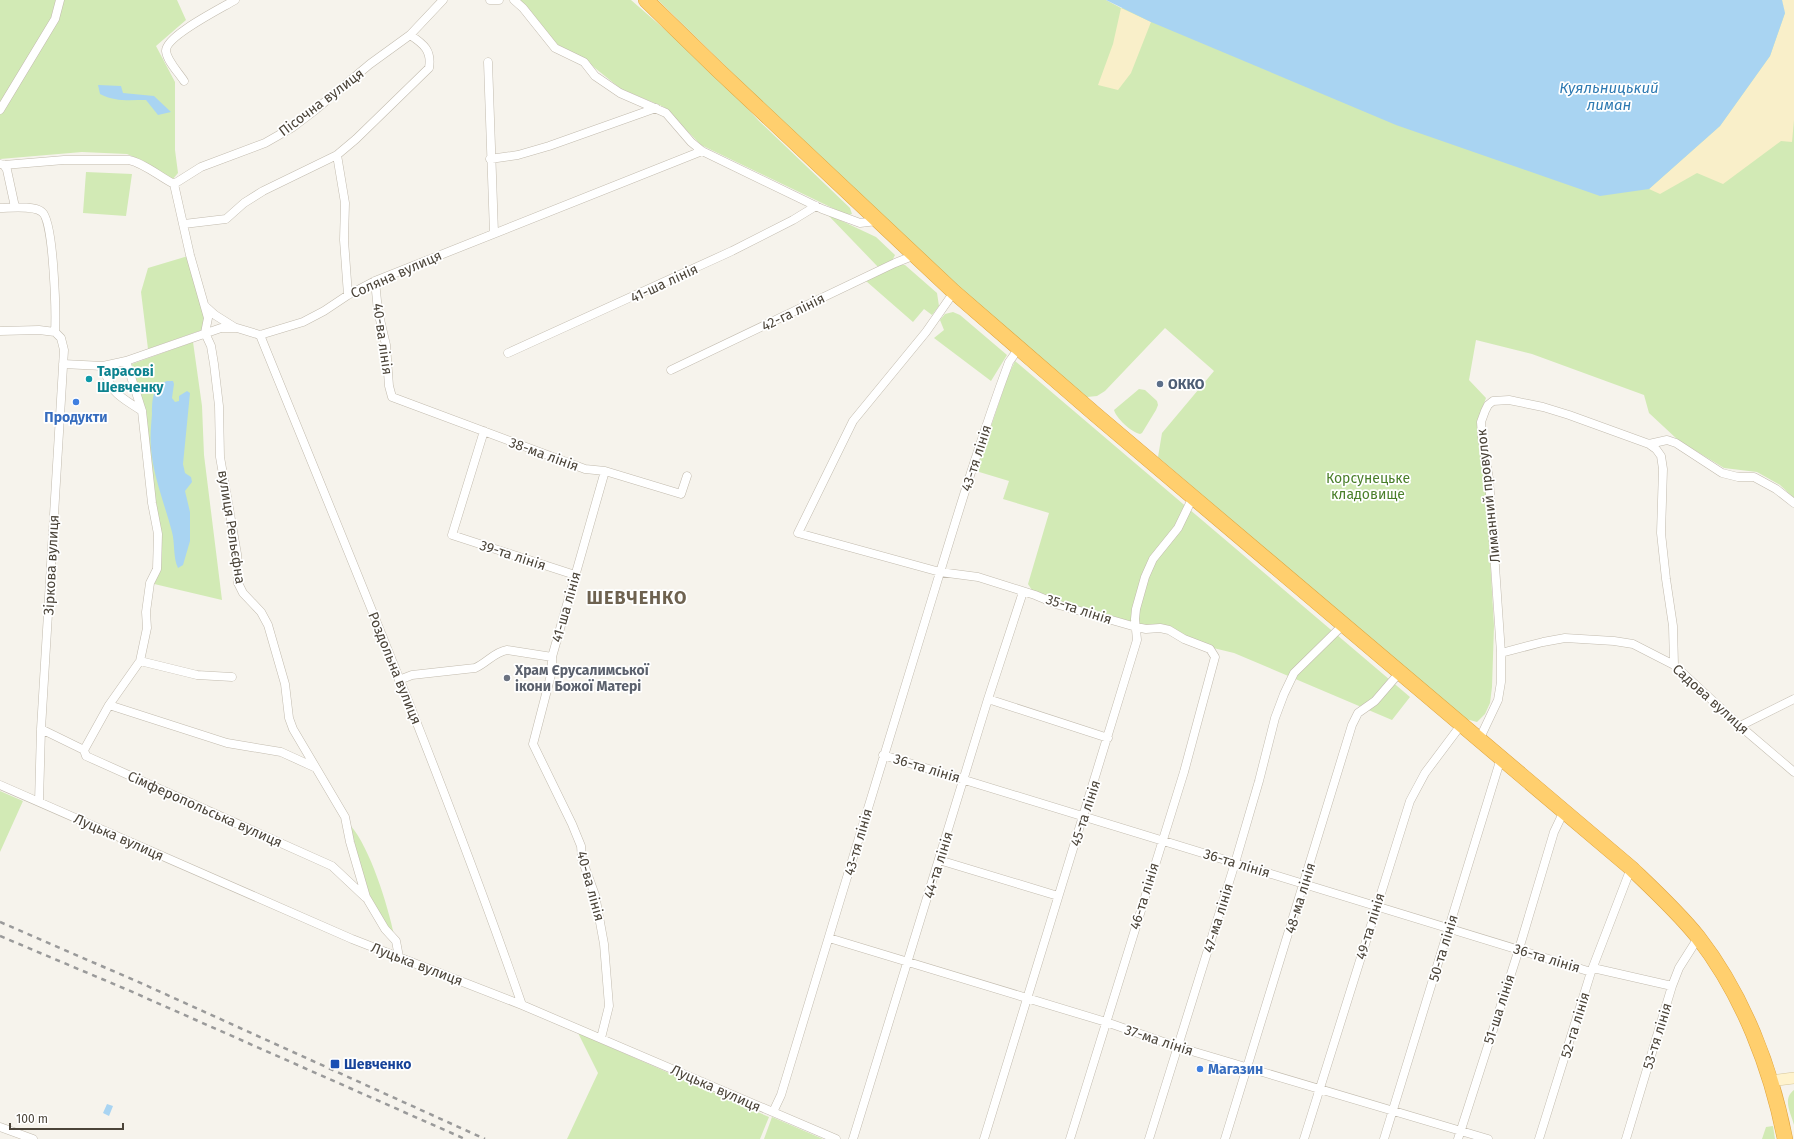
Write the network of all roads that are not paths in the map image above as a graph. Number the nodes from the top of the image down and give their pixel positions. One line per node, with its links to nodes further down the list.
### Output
1 (60, 0): 12 (street)
2 (235, 0): 10 (street)
3 (443, 0): 8 (street, Пісочна вулиця)
4 (490, 0): 5 (street)
5 (499, 0)
6 (514, 0): 11 (street)
7 (646, 0): 21 (highway)
8 (410, 35): 14 (street); 17 (street, Пісочна вулиця)
9 (488, 62): 15 (street)
10 (184, 81)
11 (656, 108): 13 (street); 15 (street)
12 (0, 110)
13 (702, 151): 18 (street); 23 (street, Соляна вулиця)
14 (337, 155): 22 (street); 27 (street)
15 (490, 159): 23 (street)
16 (2, 165): 17 (street); 19 (street)
17 (174, 184): 22 (street, вулиця Рельєфна)
18 (816, 206): 21 (street); 35 (street, 41-ша лінія)
19 (15, 207): 20 (street); 31 (street)
20 (0, 208)
21 (877, 221): 24 (highway)
22 (184, 224): 28 (street, вулиця Рельєфна)
23 (494, 233): 25 (street, Соляна вулиця)
24 (915, 255): 26 (highway); 39 (street, 42-га лінія)
25 (375, 281): 27 (street, Соляна вулиця); 40 (street, 40-ва лінія)
26 (954, 292): 34 (highway); 48 (street)
27 (348, 295): 33 (street, Соляна вулиця)
28 (205, 305): 29 (street); 32 (street, вулиця Рельєфна)
29 (237, 328): 32 (street); 33 (street)
30 (0, 331): 31 (street)
31 (55, 332): 37 (street, Зіркова вулиця)
32 (205, 333): 36 (street); 73 (street, вулиця Рельєфна)
33 (260, 335): 60 (street, Роздольна вулиця)
34 (1019, 348): 46 (highway); 48 (street, 43-тя лінія)
35 (508, 353)
36 (126, 361): 38 (street); 41 (street)
37 (63, 364): 38 (street); 66 (street, Зіркова вулиця)
38 (103, 366): 41 (street)
39 (671, 370)
40 (392, 397): 42 (street, 38-ма лінія)
41 (142, 411): 56 (street)
42 (484, 431): 44 (street, 38-ма лінія); 49 (street, 39-та лінія)
43 (1649, 444): 47 (street); 54 (street, Лиманний провулок); 57 (street)
44 (606, 471): 45 (street, 38-ма лінія); 49 (street, 41-ша лінія)
45 (686, 476)
46 (1194, 497): 51 (highway); 52 (street, 45-та лінія)
47 (1794, 503)
48 (940, 572): 50 (street, 35-та лінія); 71 (street, 43-тя лінія)
49 (575, 575): 55 (street, 41-ша лінія)
50 (1023, 592): 52 (street, 35-та лінія); 61 (street, 44-та лінія)
51 (1344, 624): 58 (highway); 82 (street, 47-ма лінія)
52 (1136, 627): 53 (street, 35-та лінія); 67 (street, 45-та лінія)
53 (1213, 653): 80 (street, 46-та лінія)
54 (1501, 653): 57 (street, Садова вулиця); 68 (street, Лиманний провулок)
55 (552, 657): 60 (street); 69 (street, 41-ша лінія)
56 (140, 661): 59 (street); 63 (street)
57 (1674, 665): 65 (street, Садова вулиця)
58 (1400, 672): 64 (highway); 84 (street, 48-ма лінія)
59 (232, 677)
60 (399, 680): 97 (street, Роздольна вулиця)
61 (988, 699): 67 (street); 75 (street, 44-та лінія)
62 (1794, 699): 65 (street)
63 (110, 705): 70 (street); 73 (street)
64 (1461, 725): 68 (highway); 87 (street, 49-та лінія)
65 (1740, 726): 74 (street, Садова вулиця)
66 (41, 729): 70 (street, Сімферопольська вулиця); 77 (street, Зіркова вулиця)
67 (1108, 738): 79 (street, 45-та лінія)
68 (1479, 740): 72 (highway)
69 (533, 744): 99 (street, 40-ва лінія)
70 (84, 750): 86 (street, Сімферопольська вулиця)
71 (883, 755): 75 (street, 36-та лінія); 89 (street, 43-тя лінія)
72 (1501, 758): 78 (highway); 88 (street, 50-та лінія)
73 (315, 767): 86 (street, вулиця Рельєфна)
74 (1794, 772)
75 (964, 779): 79 (street, 36-та лінія); 81 (street, 44-та лінія)
76 (0, 785): 77 (street, Луцька вулиця)
77 (39, 802): 92 (street, Луцька вулиця)
78 (1564, 811): 83 (highway); 91 (street, 51-ша лінія)
79 (1084, 816): 80 (street, 36-та лінія); 85 (street, 45-та лінія)
80 (1162, 839): 82 (street, 36-та лінія); 98 (street, 46-та лінія)
81 (939, 860): 85 (street); 93 (street, 44-та лінія)
82 (1234, 863): 84 (street, 36-та лінія); 100 (street, 47-ма лінія)
83 (1631, 868): 90 (highway); 94 (street, 52-га лінія)
84 (1304, 883): 87 (street, 36-та лінія); 101 (street, 48-ма лінія)
85 (1058, 896): 96 (street, 45-та лінія)
86 (366, 897): 92 (street, вулиця Рельєфна)
87 (1376, 906): 88 (street, 36-та лінія); 104 (street, 49-та лінія)
88 (1450, 928): 91 (street, 36-та лінія); 105 (street, 50-та лінія)
89 (829, 938): 93 (street, 37-ма лінія); 106 (street, 43-тя лінія)
90 (1698, 938): 95 (street, 53-тя лінія); 103 (highway)
91 (1519, 949): 94 (street, 36-та лінія); 108 (street, 51-ша лінія)
92 (398, 957): 97 (street, Луцька вулиця)
93 (908, 962): 96 (street, 37-ма лінія); 111 (street, 44-та лінія)
94 (1592, 970): 95 (street, 36-та лінія); 119 (street, 52-га лінія)
95 (1672, 986): 120 (street, 53-тя лінія)
96 (1027, 998): 98 (street, 37-ма лінія); 112 (street, 45-та лінія)
97 (522, 1005): 99 (street, Луцька вулиця)
98 (1106, 1022): 100 (street, 37-ма лінія); 113 (street, 46-та лінія)
99 (601, 1038): 106 (street, Луцька вулиця)
100 (1178, 1047): 101 (street, 37-ма лінія); 114 (street, 47-ма лінія)
101 (1247, 1068): 104 (street, 37-ма лінія); 115 (street, 48-ма лінія)
102 (1794, 1078): 103 (street)
103 (1770, 1081): 121 (highway)
104 (1320, 1088): 105 (street, 37-ма лінія); 116 (street, 49-та лінія)
105 (1393, 1110): 108 (street, 37-ма лінія); 117 (street, 50-та лінія)
106 (772, 1112): 110 (street, Луцька вулиця)
107 (0, 1127): 109 (street)
108 (1459, 1135): 118 (street, 37-ма лінія)
109 (33, 1139)
110 (836, 1139)
111 (853, 1139)
112 (984, 1139)
113 (1070, 1139)
114 (1149, 1139)
115 (1225, 1139)
116 (1304, 1139)
117 (1384, 1139)
118 (1488, 1139)
119 (1539, 1139)
120 (1626, 1139)
121 (1785, 1139)

